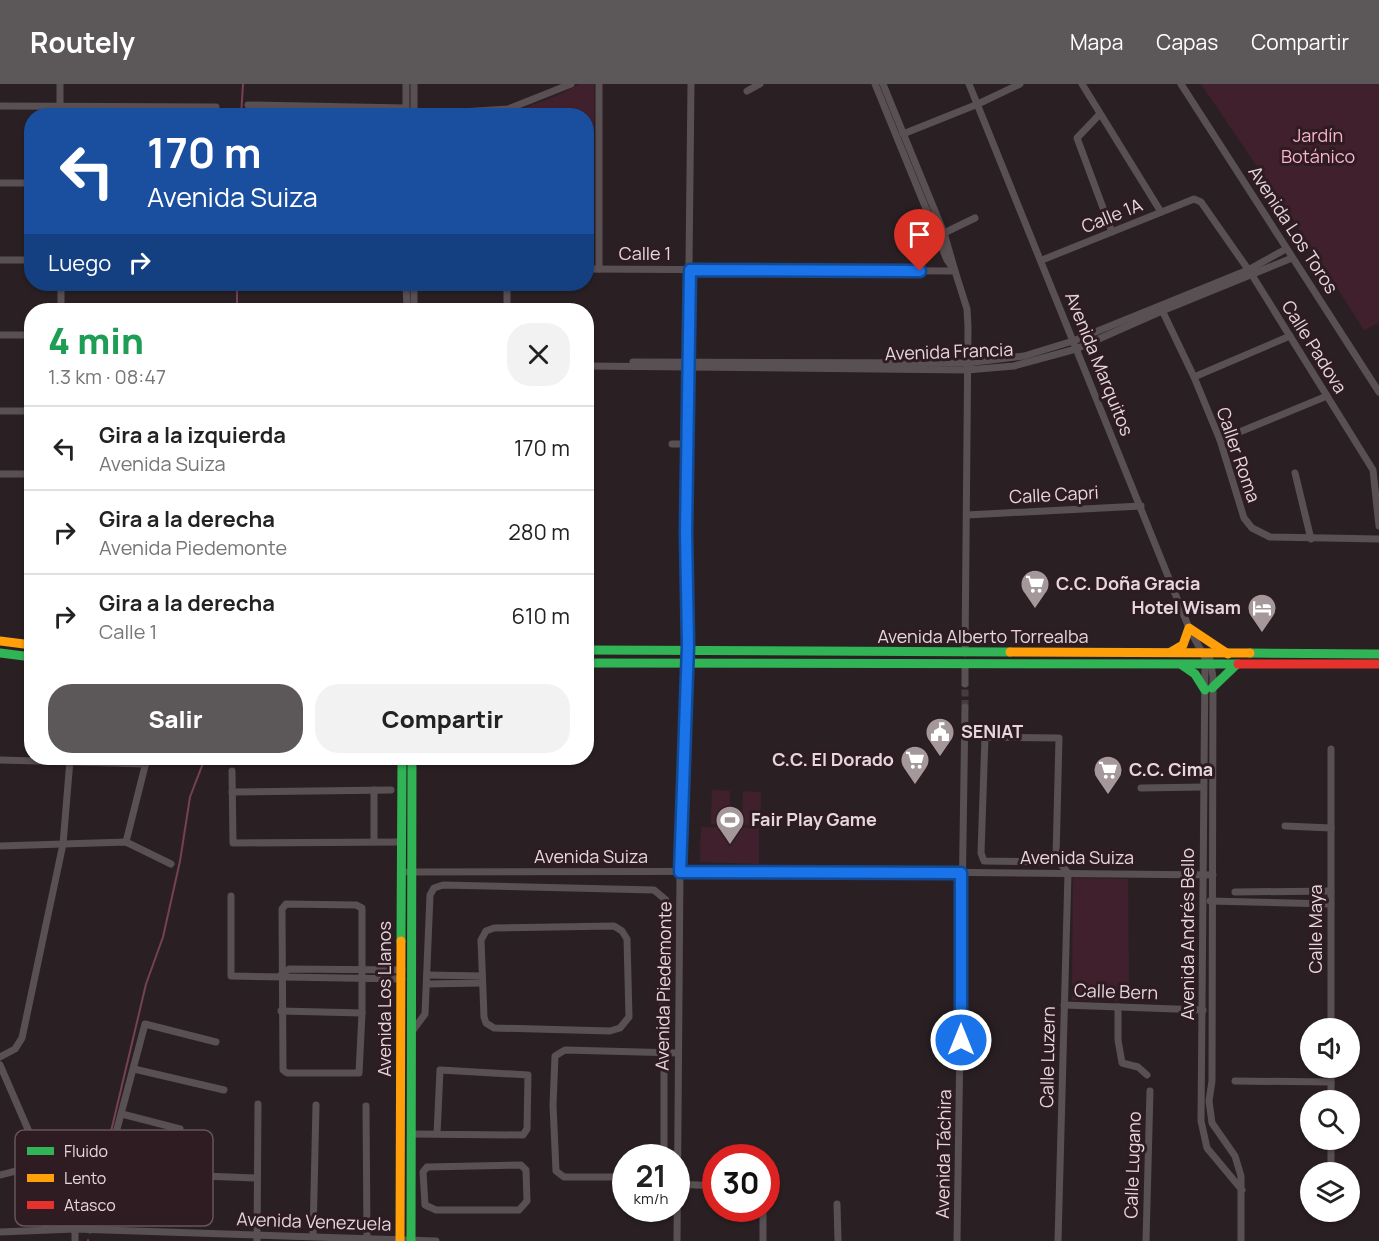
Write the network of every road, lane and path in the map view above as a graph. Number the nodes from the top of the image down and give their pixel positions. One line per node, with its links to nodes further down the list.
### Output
1 (60, 84): 18 (street)
2 (406, 84): 21 (street)
3 (414, 84): 22 (street)
4 (571, 84): 23 (street)
5 (599, 84): 40 (street)
6 (691, 84): 41 (street, Avenida Piedemonte)
7 (760, 84): 14 (street)
8 (875, 84): 35 (street)
9 (883, 84): 25 (street)
10 (969, 84): 15 (street, Avenida Marquitos)
11 (1020, 84): 15 (street)
12 (1082, 84): 24 (street)
13 (1181, 84): 33 (street, Avenida Los Toros)
14 (747, 90)
15 (978, 104): 25 (street); 38 (street, Avenida Marquitos)
16 (248, 105): 20 (street)
17 (0, 106): 18 (street)
18 (60, 106): 19 (street)
19 (216, 107)
20 (316, 108)
21 (406, 108)
22 (414, 108)
23 (516, 108)
24 (1099, 115): 29 (street); 31 (street)
25 (903, 134): 32 (street)
26 (0, 183): 27 (street)
27 (24, 183)
28 (1194, 199): 29 (street, Calle 1A); 43 (street, Calle Padova)
29 (1161, 212): 31 (street, Calle 1A)
30 (975, 218): 32 (street)
31 (1112, 232): 38 (street, Calle 1A)
32 (944, 233): 35 (street)
33 (1286, 249): 34 (street, Avenida Los Toros); 43 (street, Avenida Francia)
34 (1293, 258): 43 (street, Avenida Francia); 54 (street, Avenida Los Toros)
35 (950, 259): 42 (street)
36 (0, 260): 37 (street)
37 (24, 260)
38 (1042, 261): 48 (street, Avenida Marquitos)
39 (594, 269): 40 (street, Calle 1)
40 (599, 269): 41 (street, Calle 1)
41 (690, 270): 42 (street, Calle 1); 51 (street, Avenida Piedemonte)
42 (955, 271): 52 (street)
43 (1250, 273): 44 (street, Avenida Francia); 47 (street, Calle Padova)
44 (1161, 308): 48 (street, Avenida Francia); 49 (street, Avenida Francia); 53 (street, Caller Roma)
45 (0, 335): 46 (street)
46 (24, 335)
47 (1290, 336): 53 (street); 55 (street, Calle Padova)
48 (1073, 341): 49 (street, Avenida Marquitos); 52 (street, Avenida Francia)
49 (1076, 349): 52 (street, Avenida Francia); 64 (street, Avenida Marquitos)
50 (594, 364): 51 (street, Avenida Francia)
51 (688, 366): 52 (street, Avenida Francia); 60 (street, Avenida Piedemonte)
52 (967, 366): 65 (street)
53 (1194, 377): 58 (street, Caller Roma)
54 (1379, 392)
55 (1327, 396): 58 (street); 66 (street, Calle Padova)
56 (0, 411): 57 (street)
57 (24, 411)
58 (1220, 440): 67 (street, Caller Roma)
59 (672, 444): 60 (street)
60 (688, 444): 73 (street, Avenida Piedemonte)
61 (0, 474): 62 (street)
62 (24, 474)
63 (1294, 474): 67 (street)
64 (1142, 506): 65 (street, Calle Capri); 69 (street, Avenida Marquitos)
65 (967, 515): 79 (street)
66 (1379, 526)
67 (1311, 539): 68 (street, Caller Roma)
68 (1379, 539)
69 (1189, 628): 75 (main road); 77 (main road); 80 (street, Avenida Marquitos)
70 (0, 641): 71 (main road)
71 (24, 644)
72 (594, 650): 73 (main road, Avenida Alberto Torrealba)
73 (688, 652): 79 (main road, Avenida Alberto Torrealba); 81 (street, Avenida Piedemonte)
74 (0, 653): 78 (main road)
75 (1167, 654): 79 (main road, Avenida Alberto Torrealba); 80 (main road, Avenida Alberto Torrealba)
76 (1379, 654): 77 (main road, Avenida Alberto Torrealba)
77 (1230, 655): 80 (main road, Avenida Alberto Torrealba)
78 (24, 656)
79 (965, 658): 81 (main road, Avenida Alberto Torrealba); 83 (main road, Avenida Alberto Torrealba); 86 (street)
80 (1206, 659): 83 (main road, Avenida Alberto Torrealba); 84 (main road, Avenida Alberto Torrealba); 87 (street, Avenida Andrés Bello)
81 (687, 662): 82 (main road, Avenida Alberto Torrealba); 113 (street, Avenida Piedemonte)
82 (594, 663)
83 (1180, 664): 87 (main road)
84 (1240, 664): 85 (main road, Avenida Alberto Torrealba); 87 (main road)
85 (1379, 664)
86 (965, 684)
87 (1209, 689): 97 (street, Avenida Andrés Bello); 117 (street, Avenida Andrés Bello)
88 (965, 707): 114 (street, Avenida Táchira)
89 (1331, 749): 103 (street, Calle Maya)
90 (24, 762): 91 (street)
91 (0, 763)
92 (70, 765): 107 (street)
93 (146, 765): 105 (street)
94 (402, 765): 106 (main road, Avenida Los Llanos)
95 (412, 765): 111 (main road, Avenida Los Llanos)
96 (232, 771): 101 (street)
97 (1203, 787): 98 (street); 116 (street, Avenida Andrés Bello)
98 (1141, 788)
99 (374, 790): 100 (street); 101 (street); 104 (street)
100 (391, 790)
101 (232, 792): 104 (street)
102 (1285, 826): 103 (street)
103 (1331, 828): 119 (street, Calle Maya)
104 (374, 841): 106 (street)
105 (126, 842): 107 (street); 110 (street)
106 (401, 842): 111 (main road, Avenida Los Llanos)
107 (63, 844): 108 (street); 143 (street)
108 (0, 846)
109 (1056, 858): 109 (street); 115 (street)
110 (171, 864)
111 (407, 872): 112 (street, Avenida Suiza); 126 (main road, Avenida Los Llanos); 139 (main road, Avenida Los Llanos)
112 (520, 872): 113 (street, Avenida Suiza); 118 (street)
113 (680, 872): 114 (street, Avenida Suiza); 142 (street, Avenida Piedemonte)
114 (961, 873): 115 (street, Avenida Suiza); 194 (street, Avenida Táchira)
115 (1068, 873): 116 (street, Avenida Suiza); 132 (street, Calle Luzern)
116 (1203, 875): 117 (street, Avenida Suiza); 123 (street, Avenida Andrés Bello)
117 (1213, 875): 122 (street, Avenida Andrés Bello)
118 (521, 887): 128 (street); 138 (street)
119 (1331, 891): 120 (street); 124 (street, Calle Maya)
120 (1235, 892)
121 (231, 896): 127 (street)
122 (1212, 901): 123 (street); 124 (street); 164 (street, Avenida Andrés Bello)
123 (1203, 902): 134 (street, Avenida Andrés Bello)
124 (1331, 904): 137 (street, Calle Maya)
125 (362, 969): 126 (street); 127 (street); 127 (street); 129 (street)
126 (402, 974): 129 (street); 187 (main road, Avenida Los Llanos)
127 (281, 975): 129 (street); 135 (street)
128 (427, 975): 130 (street); 131 (street)
129 (363, 978): 136 (street)
130 (482, 979): 130 (street); 131 (street)
131 (427, 984): 139 (street)
132 (1064, 1005): 133 (street, Calle Bern); 195 (street, Calle Luzern)
133 (1118, 1007): 134 (street, Calle Bern); 146 (street)
134 (1203, 1010): 165 (street, Avenida Andrés Bello)
135 (281, 1011): 136 (street); 136 (street)
136 (362, 1013)
137 (1331, 1018)
138 (662, 1029)
139 (411, 1033): 160 (main road, Avenida Los Llanos)
140 (216, 1042): 145 (street)
141 (664, 1053): 142 (street); 162 (street); 171 (street)
142 (678, 1053): 163 (street, Avenida Piedemonte)
143 (0, 1056)
144 (0, 1065): 158 (street)
145 (134, 1070): 150 (street); 156 (street)
146 (1147, 1075)
147 (1331, 1078): 149 (street)
148 (1235, 1081): 149 (street)
149 (1331, 1082): 151 (street)
150 (224, 1090)
151 (1331, 1090)
152 (1150, 1091): 196 (street, Calle Lugano)
153 (258, 1104): 172 (street)
154 (316, 1105): 184 (street)
155 (366, 1106): 185 (street)
156 (122, 1114): 157 (street); 159 (street)
157 (180, 1129)
158 (29, 1130)
159 (117, 1130)
160 (411, 1134): 161 (street); 175 (main road, Avenida Los Llanos)
161 (436, 1134): 161 (street)
162 (664, 1144)
163 (678, 1144)
164 (1235, 1156): 165 (street); 166 (street, Avenida Andrés Bello)
165 (1220, 1163): 168 (street, Avenida Andrés Bello)
166 (1239, 1167): 168 (street); 174 (street, Avenida Andrés Bello)
167 (15, 1171): 169 (street)
168 (1227, 1171): 174 (street, Avenida Andrés Bello)
169 (0, 1175)
170 (213, 1176): 172 (street)
171 (612, 1177)
172 (255, 1178): 186 (street)
173 (423, 1190): 173 (street); 175 (street)
174 (1242, 1190): 197 (street, Avenida Andrés Bello)
175 (411, 1191): 188 (main road, Avenida Los Llanos)
176 (837, 1204): 193 (street)
177 (677, 1222): 191 (street, Avenida Piedemonte)
178 (763, 1222): 192 (street)
179 (91, 1226): 182 (street)
180 (46, 1228): 181 (street, Avenida Venezuela); 183 (street, Avenida Venezuela)
181 (75, 1229): 182 (street, Avenida Venezuela); 189 (street)
182 (90, 1230): 186 (street, Avenida Venezuela)
183 (0, 1232)
184 (313, 1236): 185 (street, Avenida Venezuela); 186 (street, Avenida Venezuela)
185 (367, 1237): 187 (street, Avenida Venezuela)
186 (257, 1238)
187 (400, 1240): 188 (street, Avenida Venezuela)
188 (411, 1240): 190 (street, Avenida Venezuela)
189 (75, 1241)
190 (436, 1241)
191 (677, 1241)
192 (763, 1241)
193 (838, 1241)
194 (957, 1241)
195 (1058, 1241)
196 (1146, 1241)
197 (1240, 1241)

